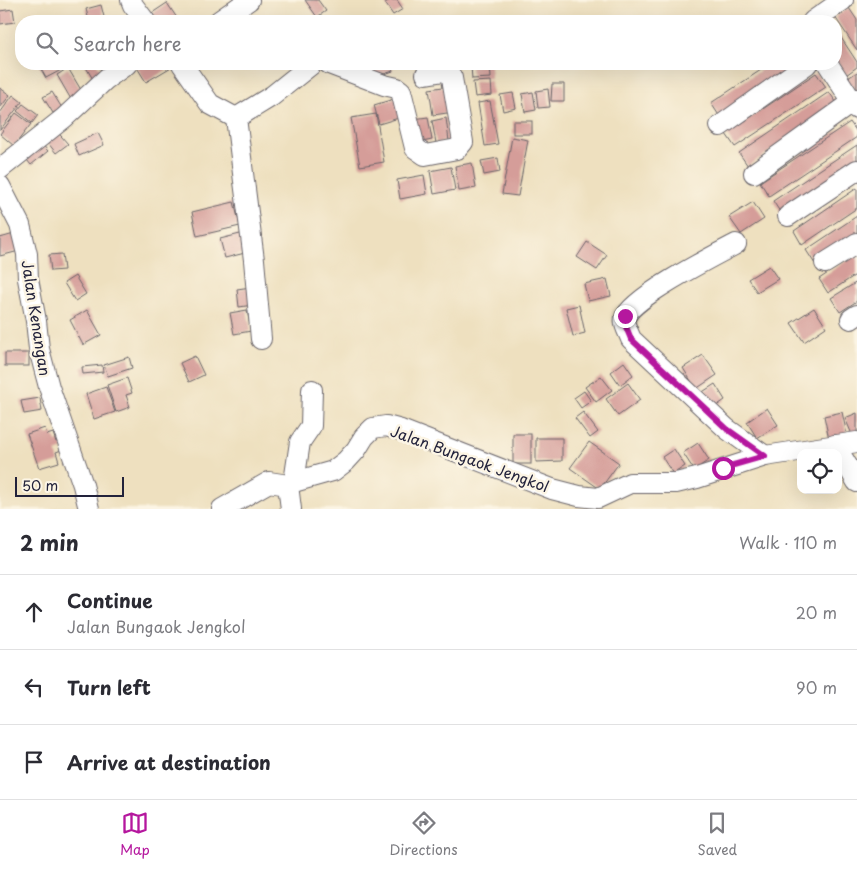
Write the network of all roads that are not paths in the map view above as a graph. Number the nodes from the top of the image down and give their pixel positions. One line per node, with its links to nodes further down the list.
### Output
1 (131, 0): 4 (street)
2 (249, 0): 5 (street)
3 (843, 0): 6 (street)
4 (140, 15)
5 (228, 15)
6 (822, 15)
7 (119, 70): 17 (street)
8 (186, 70): 15 (street)
9 (304, 70): 15 (street)
10 (344, 70): 13 (street)
11 (799, 70): 16 (street)
12 (832, 70): 14 (street)
13 (426, 74)
14 (855, 103): 19 (street)
15 (236, 118): 25 (street)
16 (720, 126)
17 (0, 169)
18 (857, 170): 21 (street)
19 (754, 173)
20 (0, 186): 32 (street, Jalan Kenangan)
21 (788, 216)
22 (857, 243): 24 (street)
23 (736, 244): 29 (street)
24 (825, 263)
25 (261, 339)
26 (312, 390): 31 (street)
27 (857, 442): 28 (street, Jalan Bungaok Jengkol)
28 (835, 445): 29 (street, Jalan Bungaok Jengkol); 30 (street)
29 (765, 456): 31 (street, Jalan Bungaok Jengkol)
30 (857, 482)
31 (291, 483): 33 (street, Jalan Bungaok Jengkol); 34 (street)
32 (89, 509)
33 (222, 509)
34 (292, 509)

